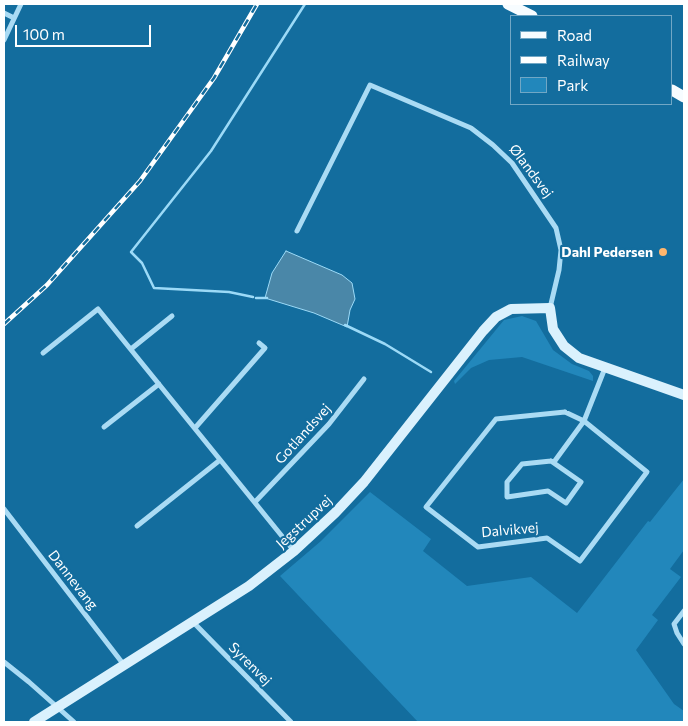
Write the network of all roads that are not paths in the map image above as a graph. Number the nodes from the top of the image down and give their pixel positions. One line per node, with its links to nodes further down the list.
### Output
1 (21, 4): 5 (street)
2 (508, 4): 4 (main road)
3 (4, 13): 5 (street)
4 (530, 15)
5 (14, 18): 6 (street)
6 (4, 40)
7 (673, 91): 8 (main road)
8 (684, 97)
9 (297, 231): 10 (street, Ølandsvej)
10 (550, 308): 15 (street, Ølandsvej); 27 (street, Jegstrupvej)
11 (172, 316): 13 (street)
12 (259, 343): 21 (street)
13 (131, 349): 14 (street); 17 (street)
14 (44, 353)
15 (605, 368): 18 (street, Ølandsvej); 19 (street)
16 (364, 379): 24 (street, Gotlandsvej)
17 (159, 384): 20 (street); 21 (street)
18 (684, 396)
19 (584, 421): 19 (street, Dalvikvej); 23 (street)
20 (104, 427)
21 (195, 428): 22 (street)
22 (220, 460): 24 (street); 26 (street)
23 (554, 462): 23 (street)
24 (254, 502): 27 (street)
25 (4, 509): 32 (street, Dannevang)
26 (137, 526)
27 (294, 551): 29 (street, Jegstrupvej)
28 (684, 611): 30 (street)
29 (192, 622): 32 (street, Jegstrupvej); 36 (street, Syrenvej)
30 (684, 644)
31 (4, 662): 33 (street)
32 (124, 665): 33 (street, Jegstrupvej)
33 (58, 707): 34 (street, Jegstrupvej); 35 (street)
34 (34, 722)
35 (74, 722)
36 (291, 722)

